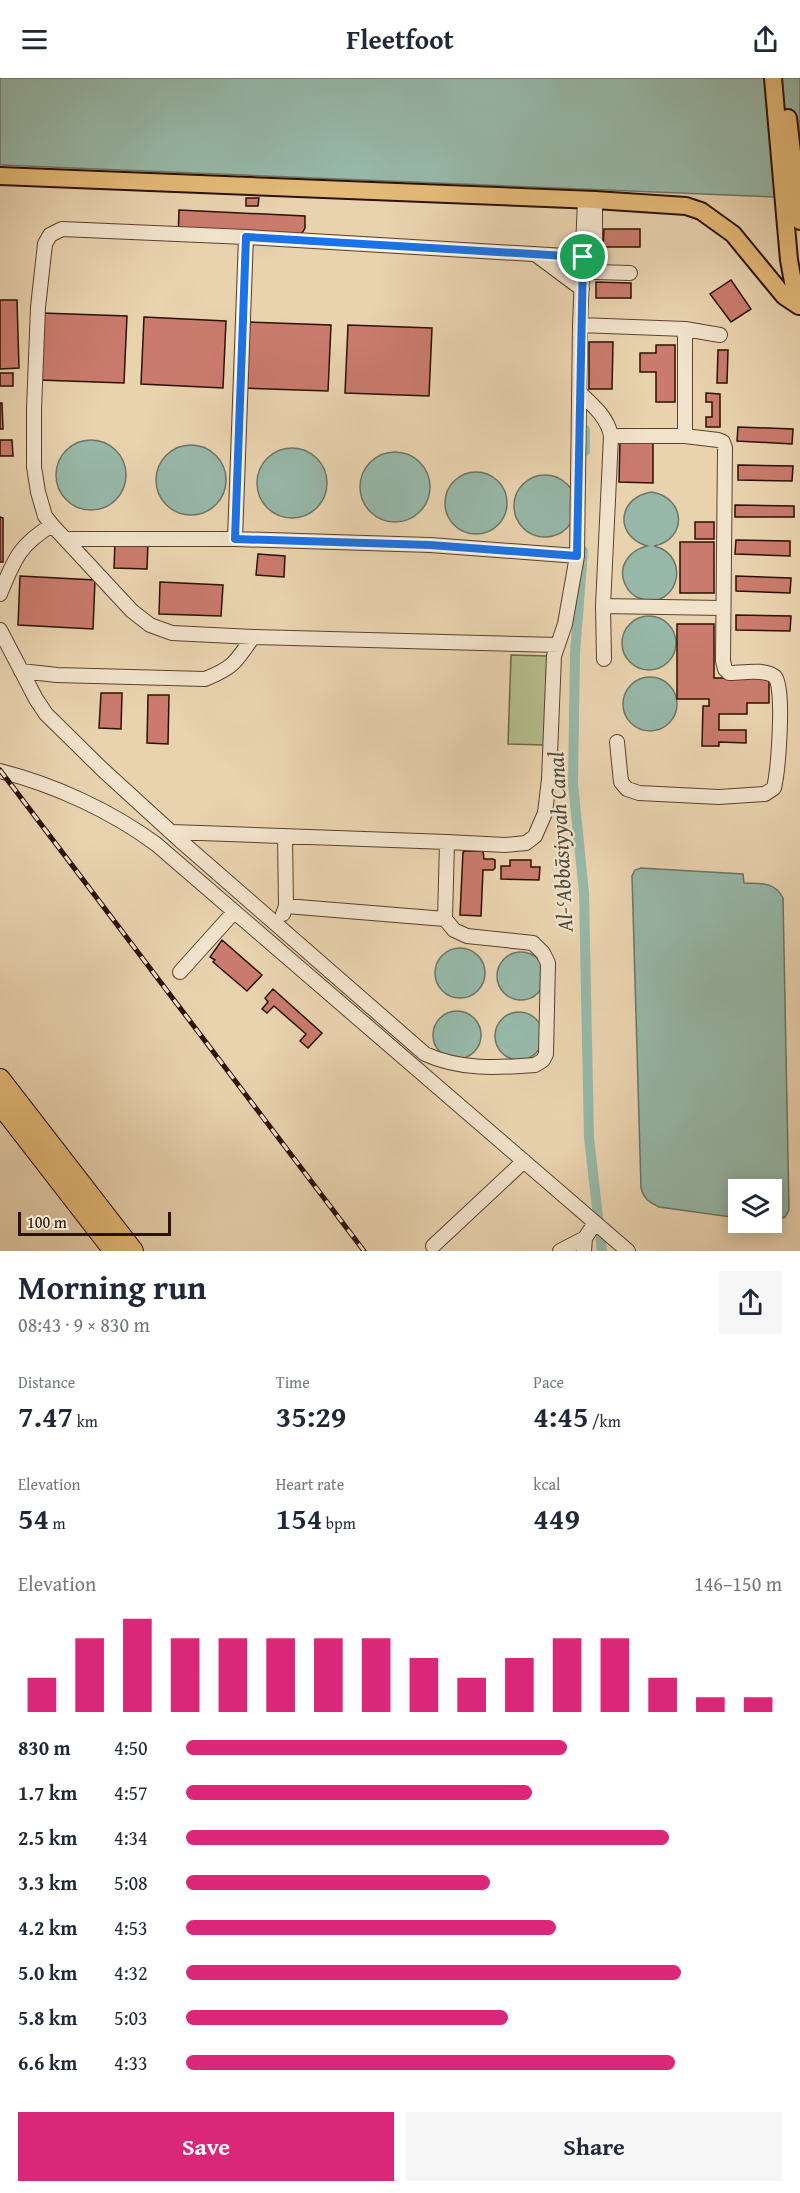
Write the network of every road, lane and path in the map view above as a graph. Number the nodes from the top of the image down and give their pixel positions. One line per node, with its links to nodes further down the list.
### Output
1 (773, 78): 5 (main road)
2 (783, 78): 5 (main road)
3 (0, 176): 4 (main road)
4 (590, 200): 8 (street); 9 (street); 11 (main road)
5 (794, 224): 11 (main road)
6 (246, 237): 7 (street); 18 (street); 20 (street)
7 (535, 254): 8 (street); 10 (street)
8 (583, 257): 10 (street)
9 (630, 273)
10 (582, 289): 12 (street)
11 (800, 301)
12 (580, 325): 13 (street); 15 (street)
13 (685, 329): 14 (street); 17 (street)
14 (720, 335)
15 (580, 393): 16 (street); 21 (street)
16 (611, 436): 17 (street); 23 (street)
17 (685, 436): 24 (street)
18 (52, 525): 19 (street); 22 (street)
19 (65, 539): 20 (street); 26 (street)
20 (235, 539): 21 (street)
21 (577, 556): 27 (street)
22 (0, 594)
23 (603, 606): 24 (street); 28 (street)
24 (722, 608): 30 (street)
25 (0, 630): 29 (street)
26 (253, 637): 27 (street); 29 (street)
27 (558, 645): 34 (street)
28 (604, 659)
29 (21, 671): 32 (street)
30 (617, 742)
31 (0, 771): 36 (street)
32 (172, 832): 33 (street); 38 (street)
33 (285, 836): 34 (street); 35 (street)
34 (447, 842): 37 (street)
35 (286, 906): 37 (street); 38 (street)
36 (234, 912): 39 (street); 42 (street)
37 (445, 919): 38 (street)
38 (279, 925)
39 (180, 972)
40 (0, 1079): 43 (highway)
41 (0, 1104): 43 (highway)
42 (524, 1161): 45 (street); 47 (street)
43 (63, 1173): 44 (highway)
44 (94, 1214): 49 (highway); 50 (highway)
45 (596, 1224): 46 (street); 48 (street)
46 (585, 1244): 51 (street)
47 (433, 1246)
48 (625, 1249)
49 (114, 1251)
50 (133, 1251)
51 (560, 1251)

